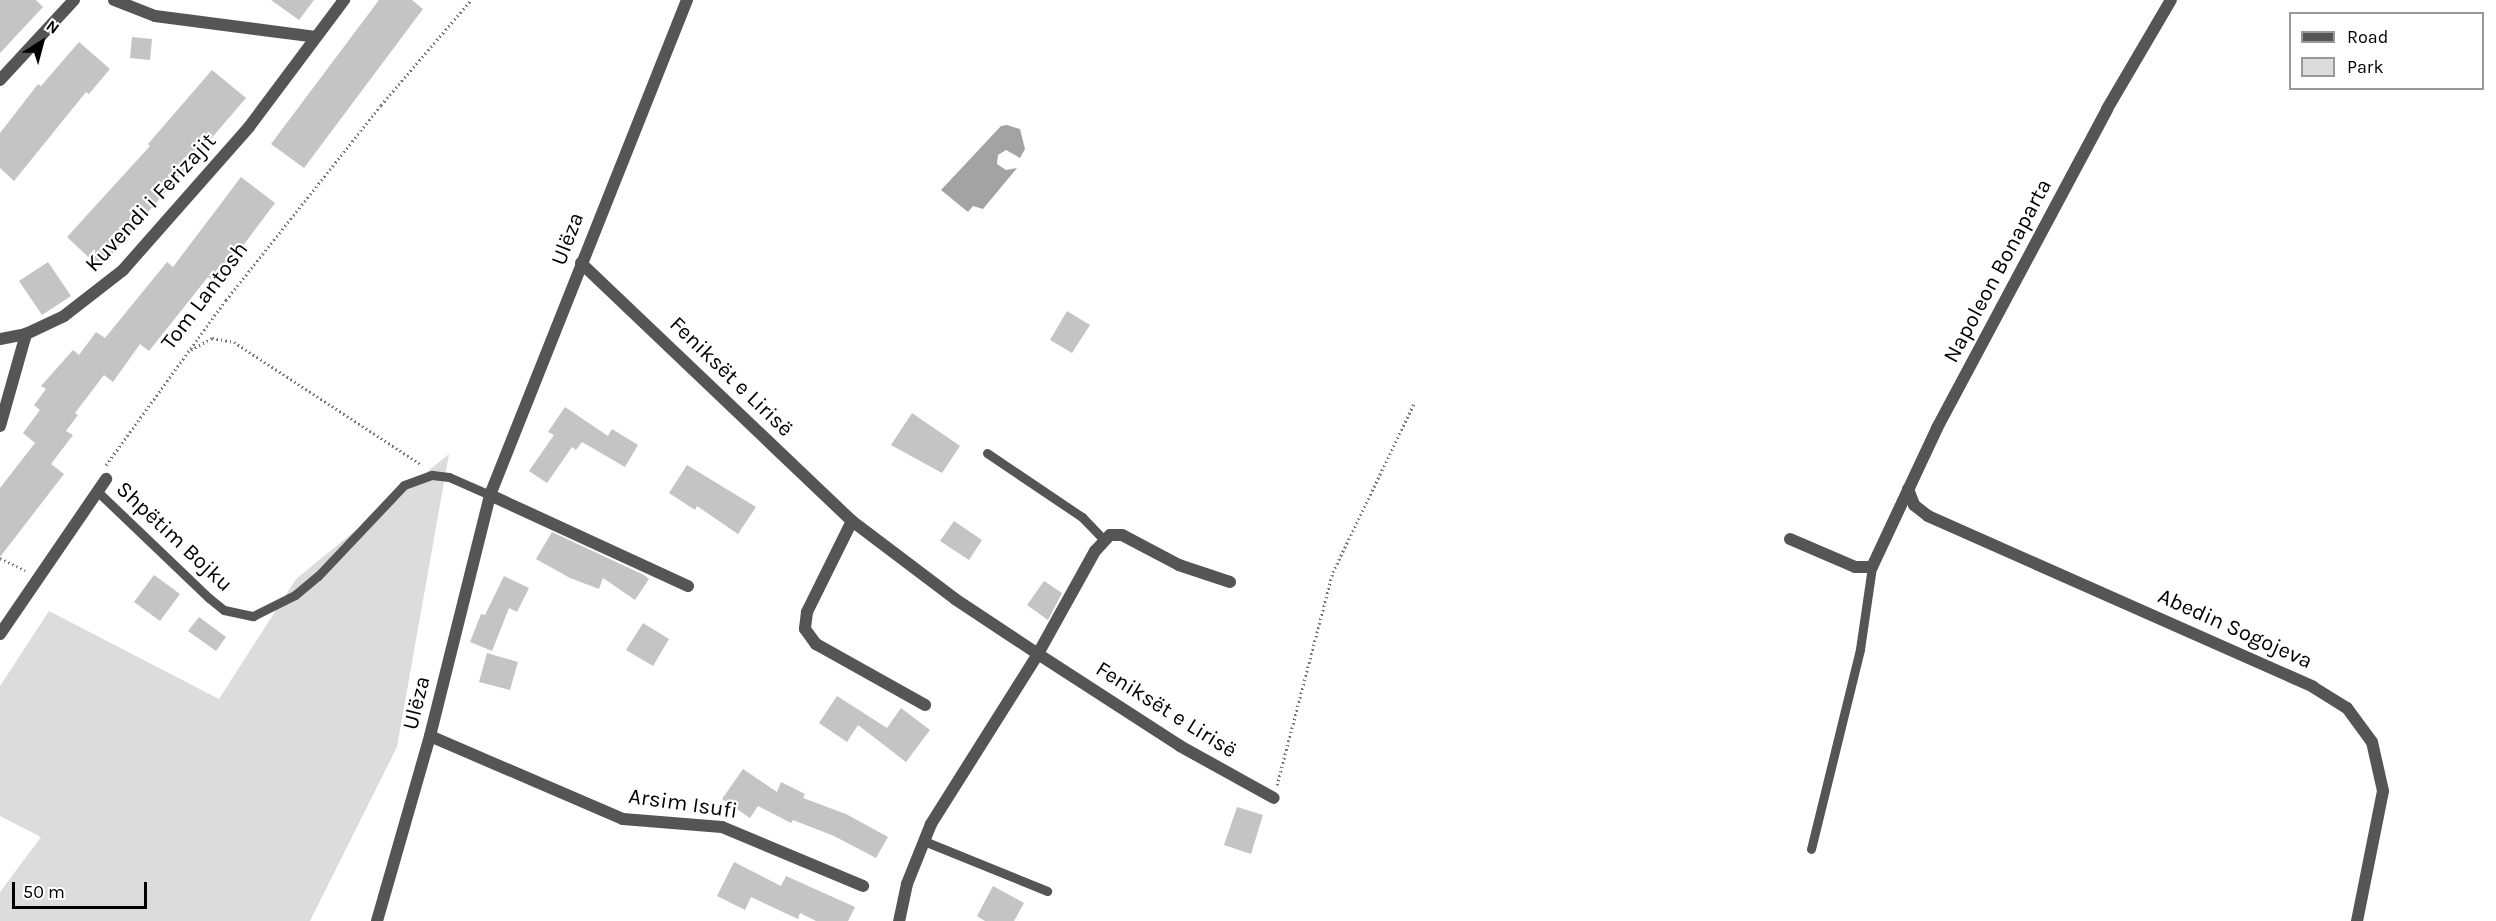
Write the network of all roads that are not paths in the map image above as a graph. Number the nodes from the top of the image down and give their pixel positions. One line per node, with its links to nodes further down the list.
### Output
1 (74, 0): 7 (street)
2 (114, 0): 6 (street)
3 (344, 0): 6 (street, Kuvendi i Ferizajit)
4 (687, 0): 8 (street, Ulëza)
5 (2171, 0): 14 (street, Napoleon Bonaparta)
6 (316, 37): 9 (street, Kuvendi i Ferizajit)
7 (0, 80)
8 (581, 263): 16 (street, Ulëza); 17 (street, Feniksët e Lirisë)
9 (26, 334): 10 (street, Kuvendi i Ferizajit); 11 (street)
10 (0, 339)
11 (0, 426)
12 (987, 453): 18 (lane)
13 (106, 479): 15 (street)
14 (1908, 489): 20 (street, Napoleon Bonaparta); 34 (street, Abedin Sogojeva)
15 (98, 492): 16 (lane, Shpëtim Bojku); 23 (street)
16 (490, 495): 22 (street); 26 (street, Ulëza)
17 (852, 521): 24 (street, Feniksët e Lirisë); 25 (street)
18 (1103, 539): 21 (street); 24 (street)
19 (1790, 539): 20 (street)
20 (1872, 567): 29 (lane, Napoleon Bonaparta)
21 (1230, 582)
22 (688, 586)
23 (0, 634)
24 (1038, 654): 27 (street, Feniksët e Lirisë); 28 (street)
25 (925, 705)
26 (430, 736): 30 (street, Arsim Isufi); 32 (street, Ulëza)
27 (1274, 798)
28 (924, 841): 31 (lane); 33 (street)
29 (1811, 849)
30 (863, 886)
31 (1047, 891)
32 (377, 921)
33 (899, 921)
34 (2357, 921)

